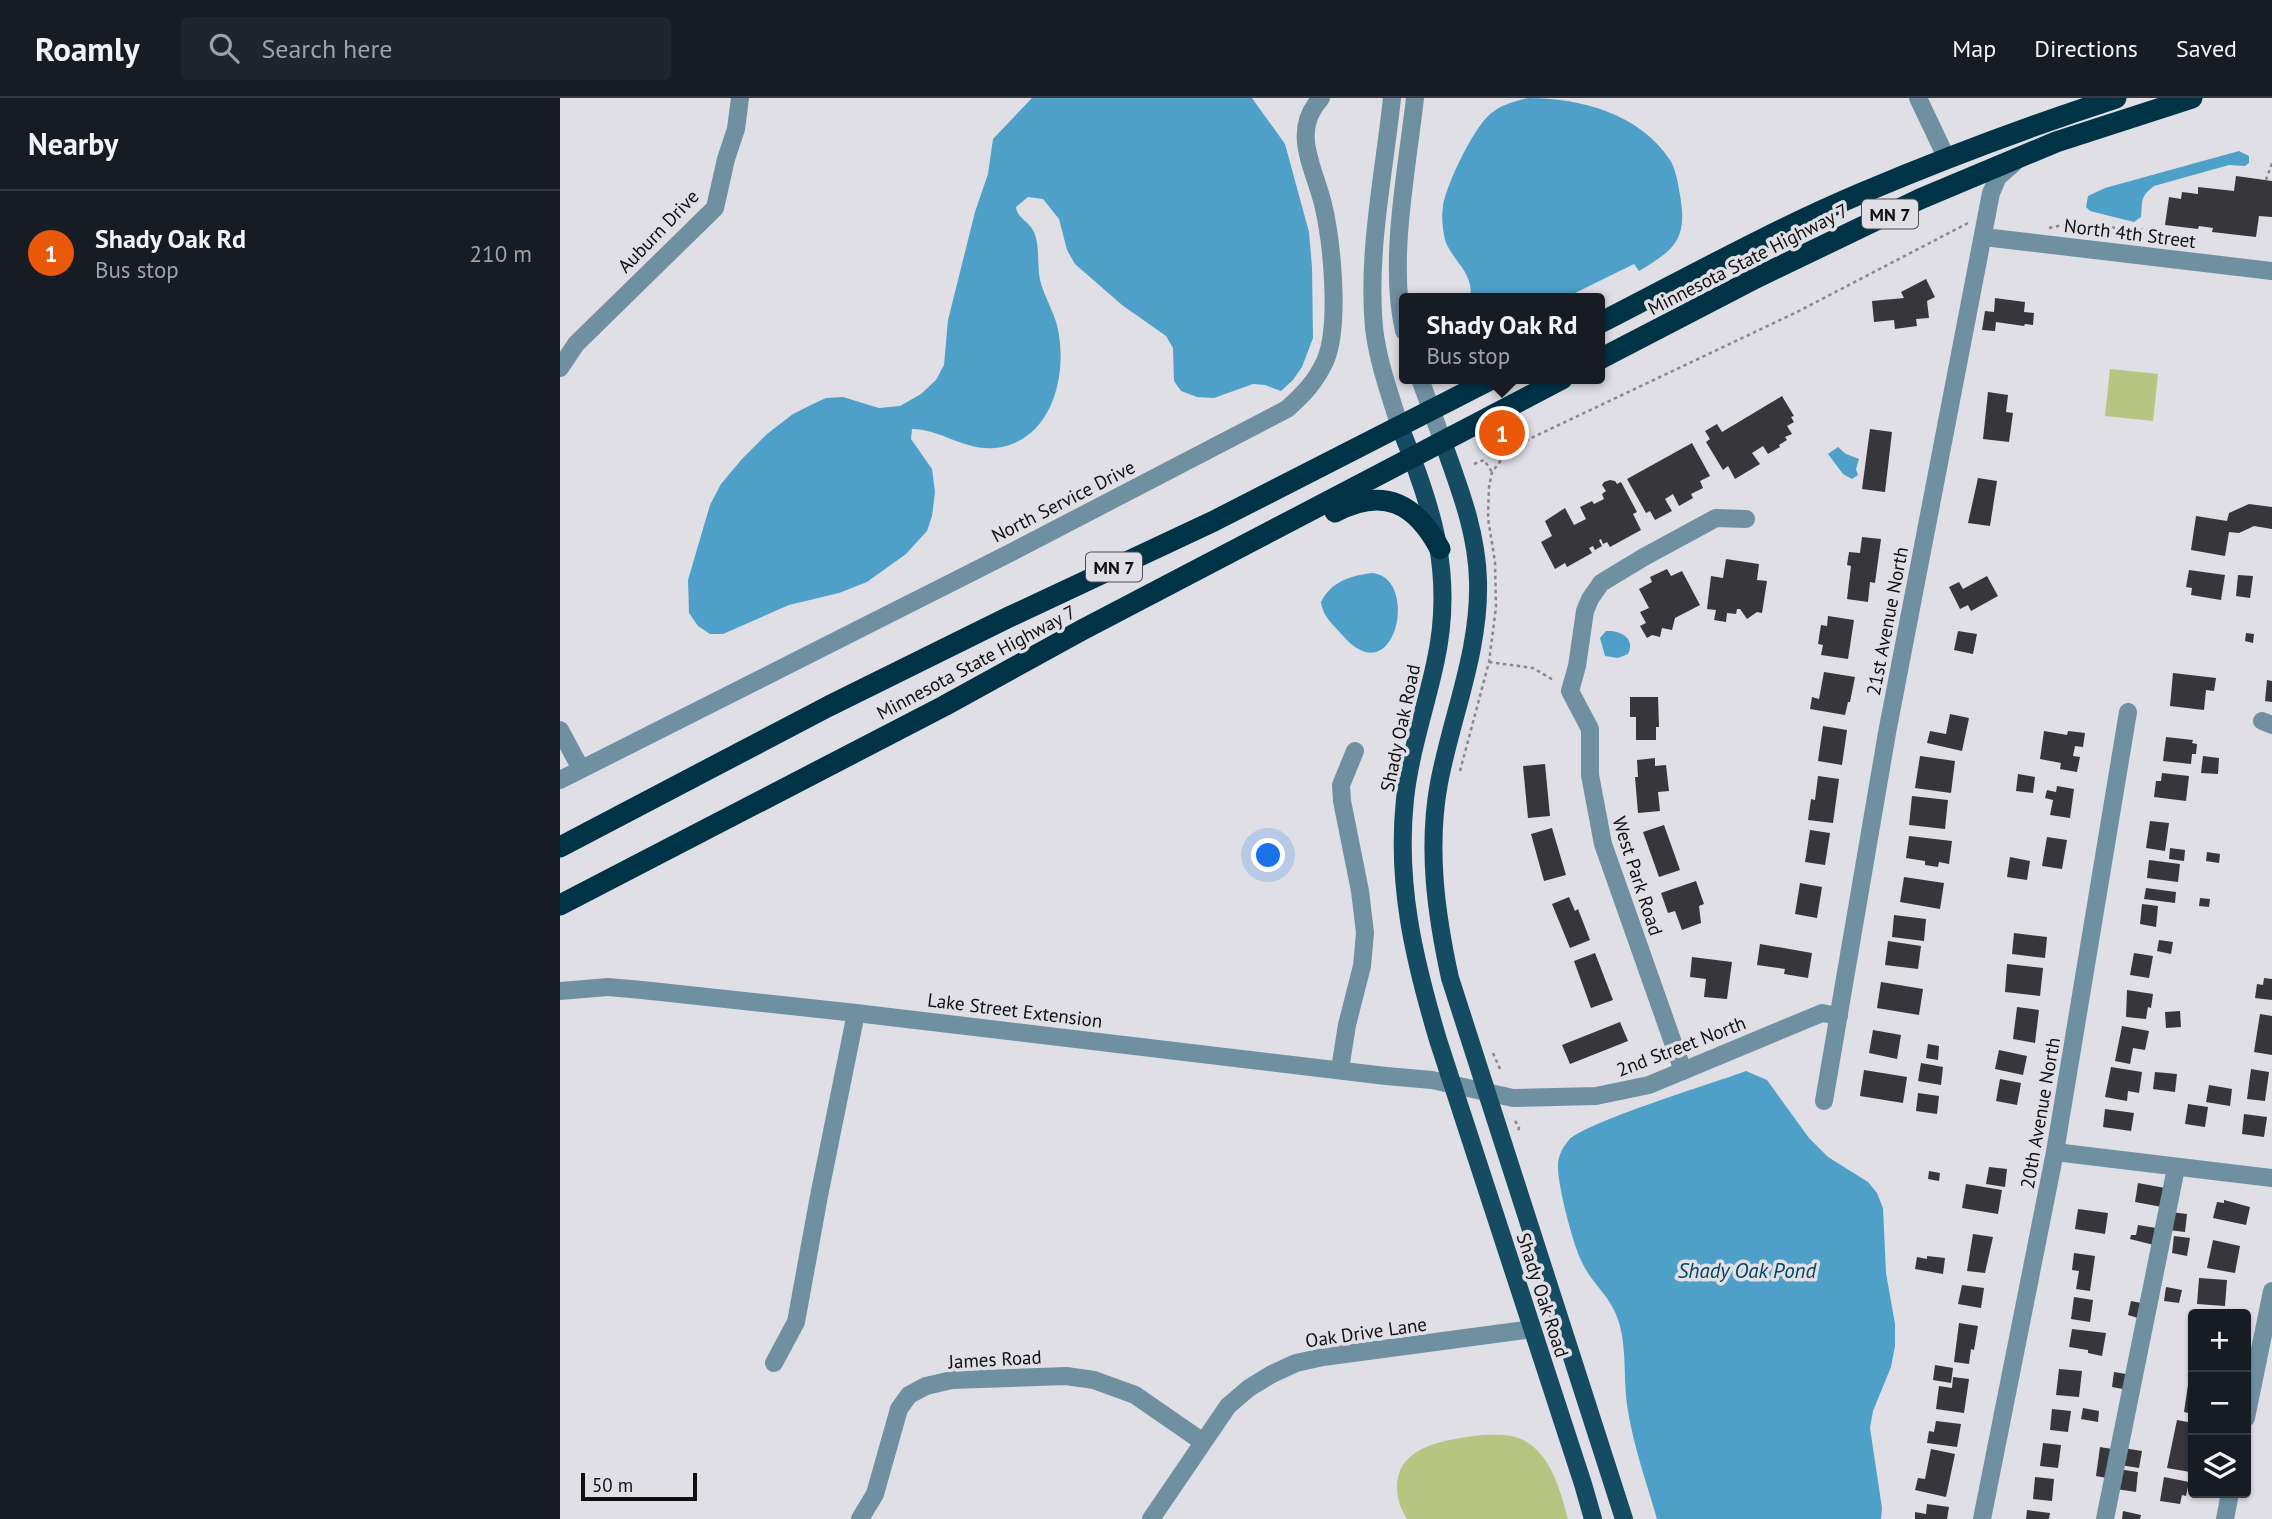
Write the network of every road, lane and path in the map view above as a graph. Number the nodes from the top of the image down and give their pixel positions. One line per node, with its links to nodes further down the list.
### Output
1 (740, 98): 19 (street, Auburn Drive)
2 (1321, 98): 37 (street, North Service Drive)
3 (1392, 98): 24 (street, Shady Oak Road)
4 (1415, 98): 16 (street)
5 (1918, 98): 9 (street)
6 (2116, 98): 9 (highway, Minnesota State Highway 7 / MN 7)
7 (2192, 98): 8 (highway, Minnesota State Highway 7 / MN 7)
8 (2023, 155): 13 (street, 21st Avenue North); 18 (highway, Minnesota State Highway 7 / MN 7)
9 (1947, 159): 17 (highway, Minnesota State Highway 7 / MN 7)
10 (2272, 163): 11 (path)
11 (2266, 180)
12 (2045, 229): 14 (path)
13 (1984, 237): 15 (street, North 4th Street); 43 (street, 21st Avenue North)
14 (2182, 248)
15 (2272, 271)
16 (1399, 300)
17 (1605, 320)
18 (1605, 356)
19 (560, 368)
20 (1422, 384): 23 (street, Shady Oak Road)
21 (1482, 384): 23 (highway, Minnesota State Highway 7 / MN 7)
22 (1553, 384): 25 (highway, Minnesota State Highway 7 / MN 7)
23 (1431, 411): 24 (highway, Minnesota State Highway 7 / MN 7); 25 (street, Shady Oak Road)
24 (1400, 427): 26 (main road, Shady Oak Road); 39 (highway, Minnesota State Highway 7 / MN 7)
25 (1443, 442): 26 (highway, Minnesota State Highway 7 / MN 7); 47 (main road, Shady Oak Road)
26 (1412, 457): 30 (main road, Shady Oak Road); 31 (highway, Minnesota State Highway 7 / MN 7)
27 (1474, 464): 28 (path)
28 (1492, 472)
29 (1746, 519): 33 (street)
30 (1440, 549): 31 (highway); 46 (main road, Shady Oak Road)
31 (1082, 630): 40 (highway, Minnesota State Highway 7 / MN 7)
32 (1489, 662): 33 (path)
33 (1570, 691): 45 (street, West Park Road)
34 (2128, 712): 49 (street, 20th Avenue North)
35 (560, 730): 37 (street)
36 (1355, 751): 44 (street)
37 (581, 769): 38 (street, North Service Drive)
38 (560, 780)
39 (560, 847)
40 (560, 905)
41 (566, 990): 42 (street, Lake Street Extension)
42 (856, 1013): 44 (street, Lake Street Extension); 54 (street)
43 (1839, 1016): 45 (street, 2nd Street North); 48 (street, 21st Avenue North)
44 (1340, 1069): 46 (street, Lake Street Extension)
45 (1683, 1070): 47 (street, 2nd Street North)
46 (1452, 1083): 47 (street, 2nd Street North); 53 (main road, Shady Oak Road)
47 (1487, 1092): 61 (main road, Shady Oak Road)
48 (1824, 1101)
49 (2056, 1152): 50 (street); 62 (street, 20th Avenue North)
50 (2176, 1168): 51 (street); 63 (street)
51 (2272, 1178)
52 (2272, 1291): 55 (street)
53 (1532, 1329): 56 (street, Oak Drive Lane); 60 (main road, Shady Oak Road)
54 (774, 1363)
55 (2251, 1394)
56 (1203, 1442): 58 (street, James Road); 59 (street, Oak Drive Lane)
57 (2229, 1498): 64 (street)
58 (860, 1519)
59 (1151, 1519)
60 (1593, 1519)
61 (1624, 1519)
62 (1982, 1519)
63 (2105, 1519)
64 (2225, 1519)

